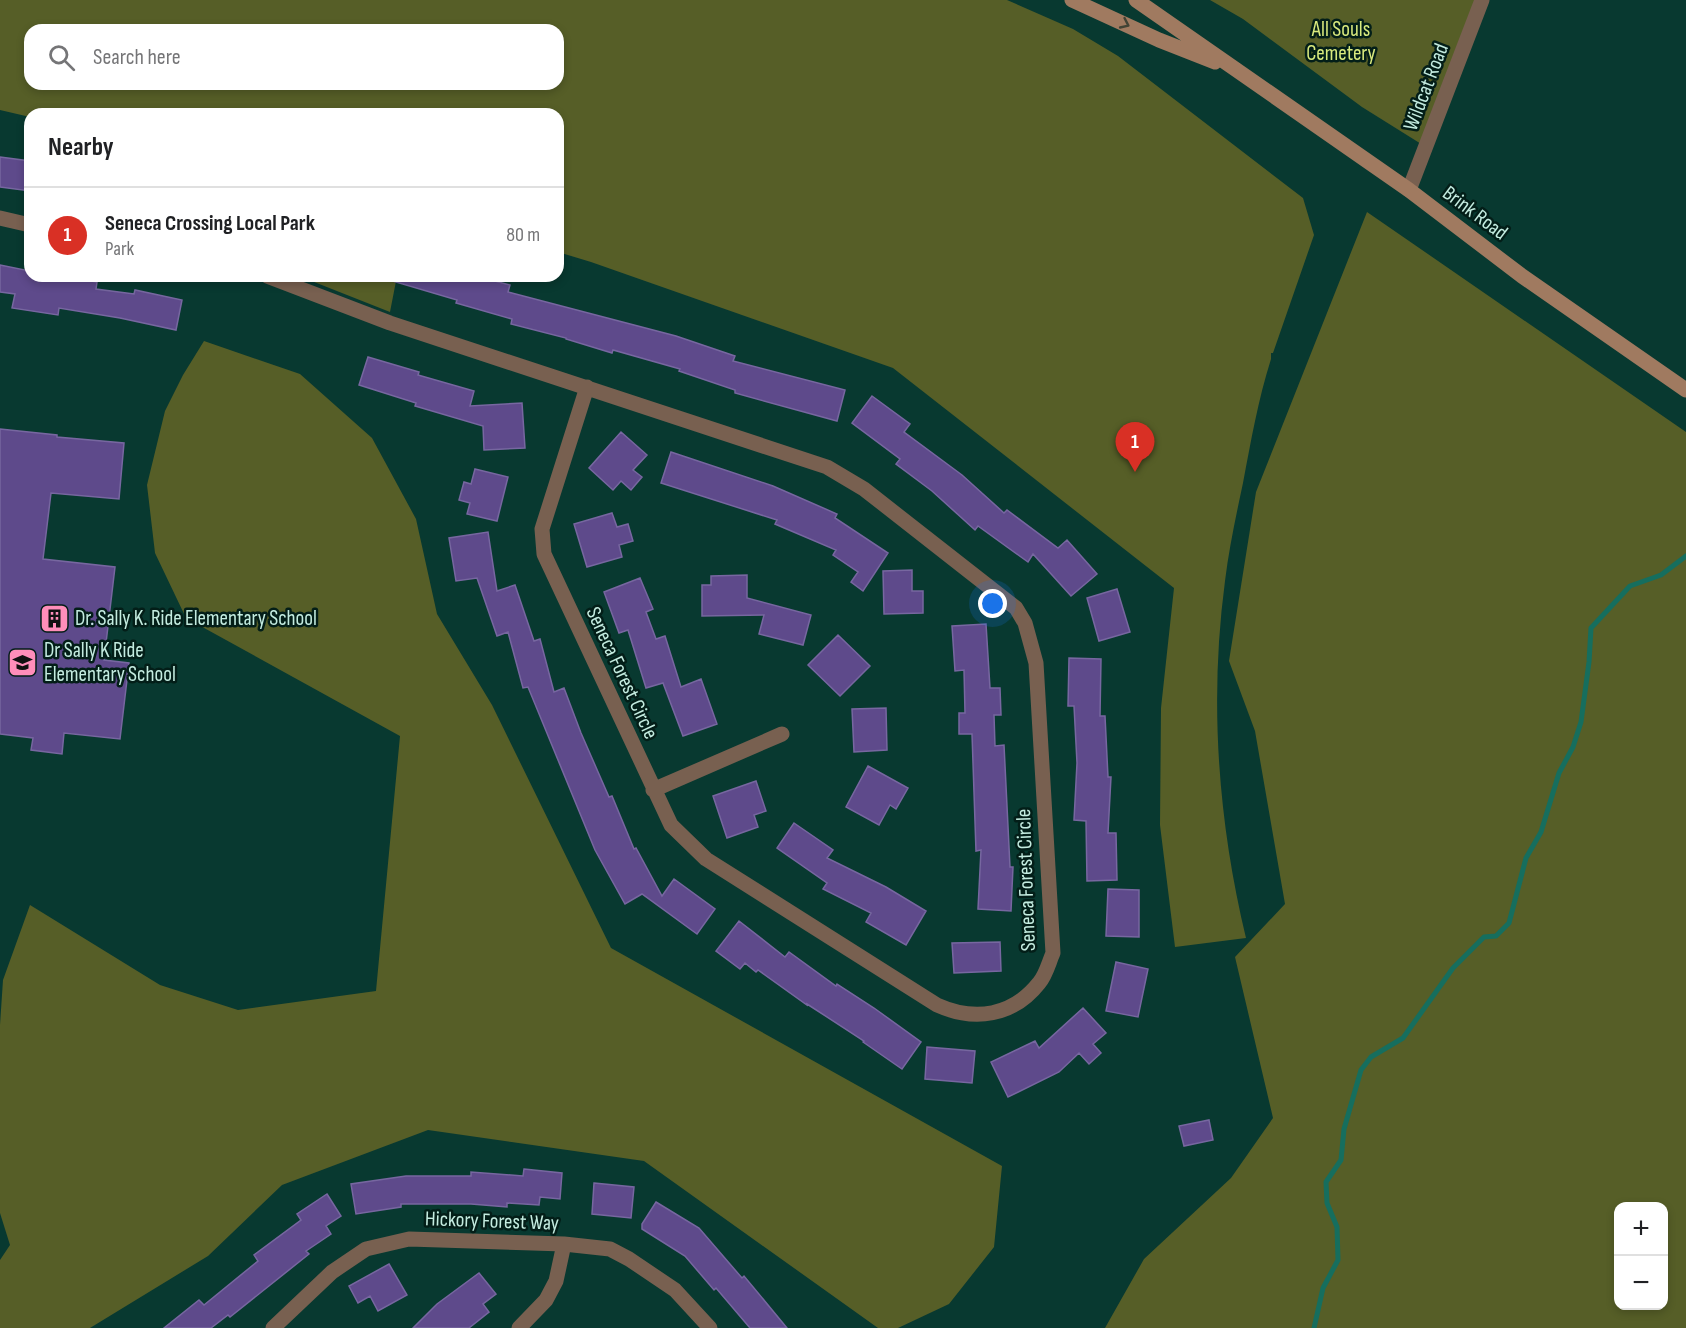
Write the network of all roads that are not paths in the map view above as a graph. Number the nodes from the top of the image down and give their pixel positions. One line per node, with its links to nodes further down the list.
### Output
1 (1072, 0): 4 (main road, Brink Road, one-way to 4)
2 (1136, 0): 4 (main road, Brink Road)
3 (1482, 0): 5 (street, Wildcat Road)
4 (1238, 70): 5 (main road, Brink Road)
5 (1409, 190): 10 (main road, Brink Road)
6 (0, 218): 7 (street)
7 (24, 224)
8 (283, 282): 9 (street, Seneca Forest Circle)
9 (587, 387): 12 (street, Seneca Forest Circle); 12 (street, Seneca Forest Circle)
10 (1686, 390)
11 (782, 734): 12 (street)
12 (653, 789)
13 (564, 1244): 14 (street, Hickory Forest Way); 15 (street); 16 (street, Hickory Forest Way)
14 (273, 1328)
15 (519, 1328)
16 (710, 1328)

